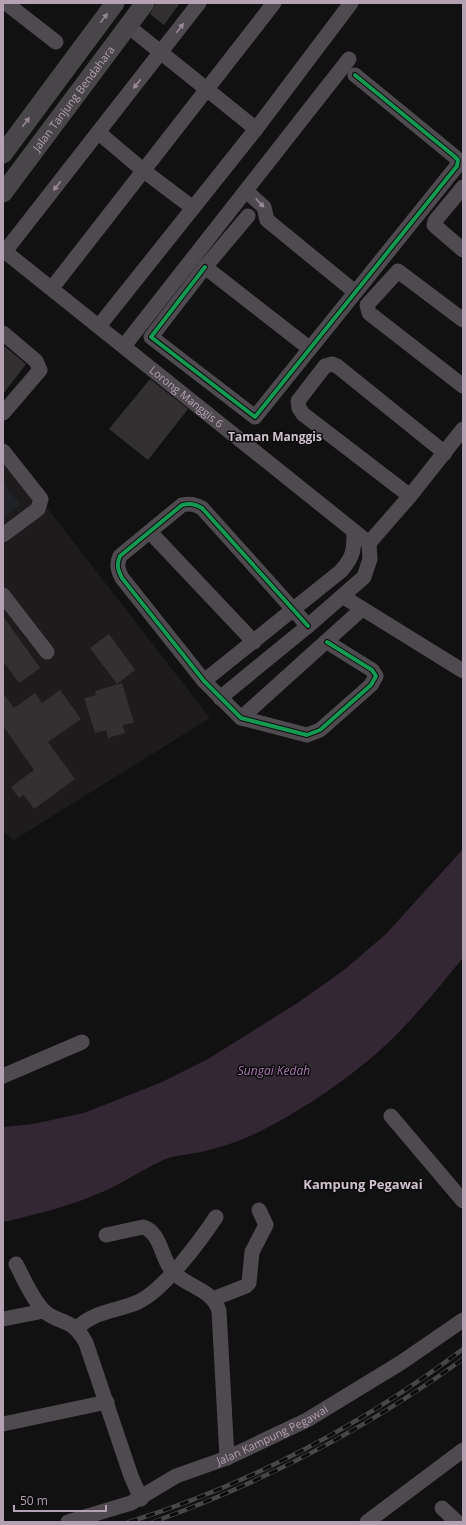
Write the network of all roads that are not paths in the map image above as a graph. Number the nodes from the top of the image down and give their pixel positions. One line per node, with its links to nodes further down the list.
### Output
1 (6, 3): 8 (street)
2 (115, 3): 15 (main road, one-way to 2)
3 (145, 3): 7 (main road, Jalan Tanjung Bendahara)
4 (199, 3): 9 (street, one-way to 4)
5 (274, 3): 12 (street)
6 (351, 3): 13 (street)
7 (128, 26): 9 (street); 19 (main road, Jalan Tanjung Bendahara)
8 (56, 42)
9 (161, 53): 12 (street); 14 (street, one-way to 14)
10 (349, 59): 18 (street)
11 (355, 76): 28 (street)
12 (207, 90): 13 (street); 16 (street)
13 (256, 129): 21 (street)
14 (99, 133): 16 (street); 25 (street, one-way to 25)
15 (3, 154)
16 (144, 171): 21 (street); 27 (street)
17 (463, 188): 24 (street)
18 (246, 191): 20 (street); 23 (street, one-way to 23)
19 (3, 193)
20 (234, 205): 22 (street); 32 (street)
21 (193, 208): 30 (street)
22 (248, 216): 23 (street); 26 (street)
23 (267, 220): 28 (street)
24 (463, 250)
25 (4, 252): 27 (street, Lorong Manggis 6)
26 (205, 267): 33 (street); 33 (street)
27 (52, 288): 30 (street, Lorong Manggis 6)
28 (355, 292): 33 (street)
29 (463, 320): 34 (street)
30 (99, 326): 32 (street, Lorong Manggis 6)
31 (3, 333): 35 (street)
32 (124, 346): 40 (street, Lorong Manggis 6)
33 (309, 348)
34 (463, 386)
35 (3, 413)
36 (463, 430): 38 (street)
37 (3, 451): 42 (street)
38 (445, 453): 39 (street); 39 (street)
39 (410, 496): 43 (street)
40 (354, 531): 43 (street, Lorong Manggis 6); 46 (street)
41 (150, 532): 46 (street); 49 (street); 53 (street)
42 (3, 535)
43 (369, 543): 45 (street)
44 (3, 595): 51 (street)
45 (342, 596): 47 (street); 48 (street)
46 (294, 609): 48 (street); 49 (street)
47 (362, 609): 50 (street); 52 (street)
48 (308, 626): 54 (street)
49 (254, 642): 53 (street)
50 (327, 642): 55 (street); 55 (street)
51 (47, 652)
52 (463, 671)
53 (204, 681): 54 (street)
54 (220, 698): 55 (street)
55 (241, 718)
56 (82, 1042): 57 (street)
57 (3, 1076)
58 (392, 1116): 59 (street)
59 (463, 1201)
60 (259, 1210): 65 (street)
61 (216, 1217): 64 (street)
62 (106, 1235): 64 (street)
63 (16, 1264): 66 (street)
64 (172, 1272): 65 (street); 69 (street)
65 (213, 1299): 73 (street)
66 (44, 1311): 67 (street); 69 (street)
67 (3, 1319)
68 (463, 1320): 73 (street, Jalan Kampung Pegawai)
69 (77, 1328): 70 (street)
70 (107, 1402): 71 (street); 74 (street)
71 (3, 1424)
72 (463, 1450): 77 (street)
73 (227, 1458): 74 (street, Jalan Kampung Pegawai)
74 (142, 1499): 76 (street, Jalan Kampung Pegawai)
75 (442, 1508): 78 (street)
76 (68, 1522)
77 (367, 1522)
78 (457, 1522)

